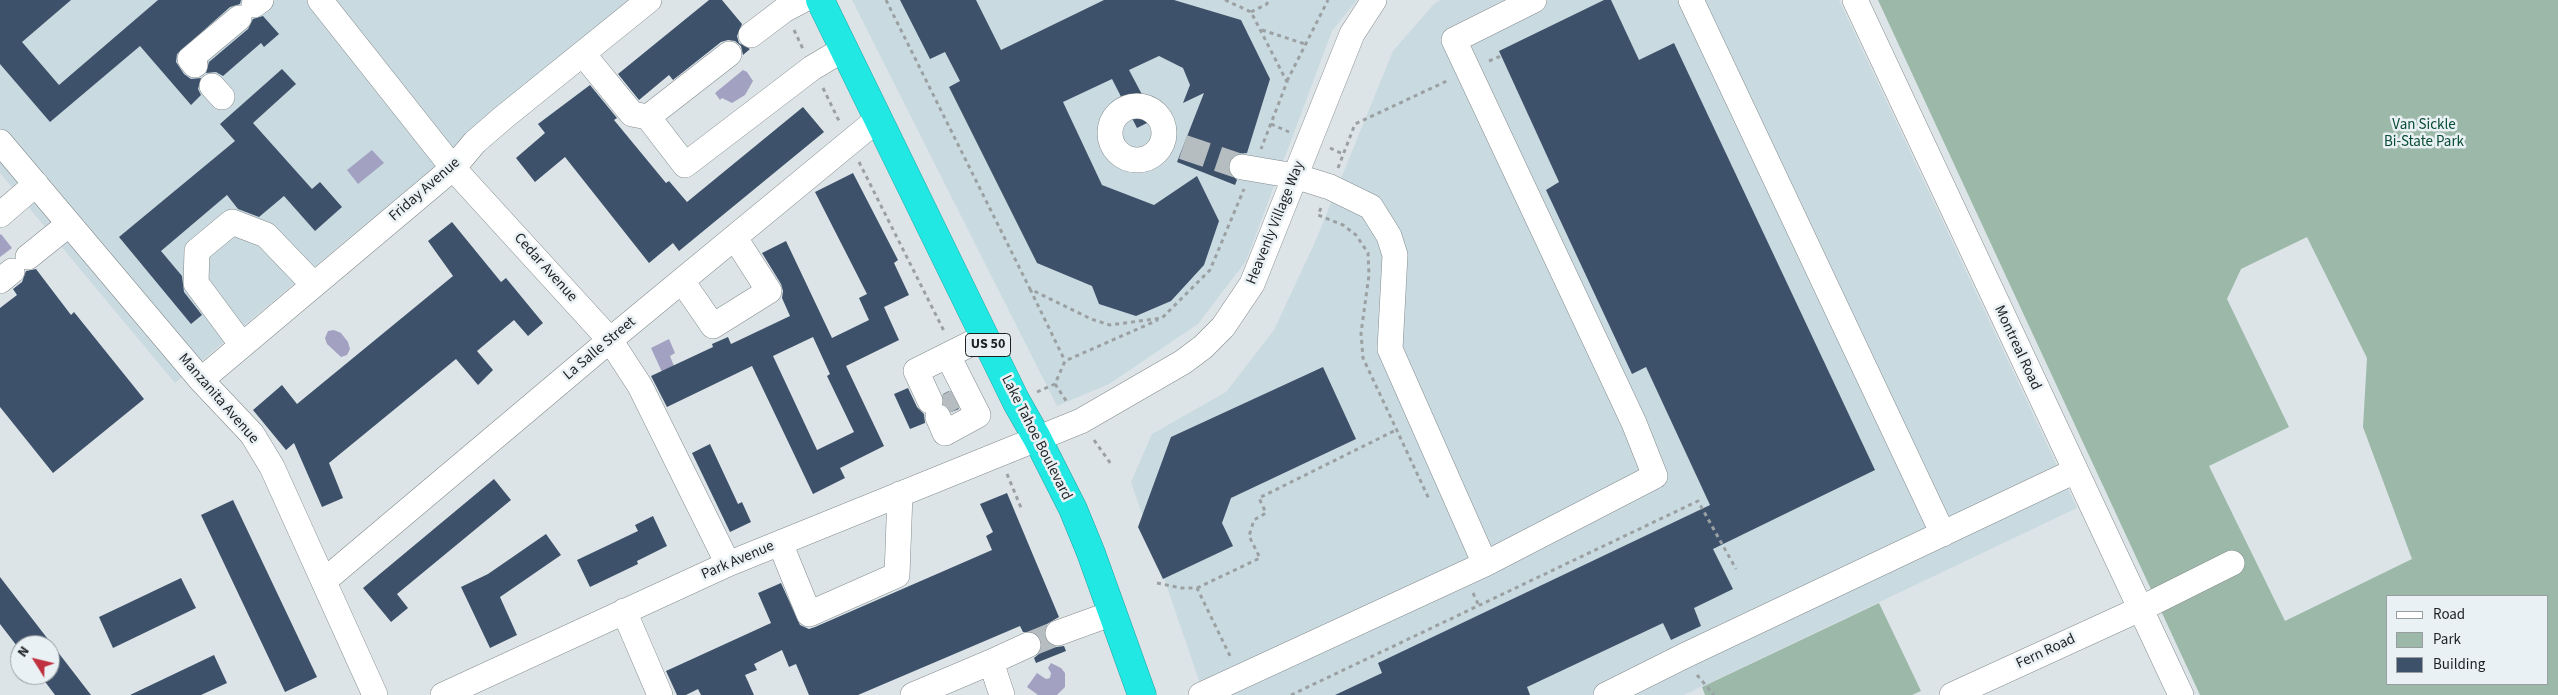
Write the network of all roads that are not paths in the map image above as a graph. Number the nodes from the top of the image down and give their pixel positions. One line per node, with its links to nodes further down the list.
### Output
1 (320, 0): 18 (street, Cedar Avenue)
2 (649, 0): 12 (street, Friday Avenue)
3 (803, 0): 10 (street)
4 (820, 0): 11 (highway, Lake Tahoe Boulevard / US 50)
5 (1374, 0): 20 (street, Heavenly Village Way)
6 (1534, 0): 42 (street)
7 (1691, 0): 38 (street)
8 (1855, 0): 36 (street, Montreal Road)
9 (251, 8): 14 (street)
10 (751, 35)
11 (844, 49): 15 (street); 16 (highway, Lake Tahoe Boulevard / US 50)
12 (583, 54): 15 (street); 18 (street, Friday Avenue)
13 (728, 54): 15 (street)
14 (195, 65)
15 (648, 117)
16 (878, 119): 24 (street, La Salle Street); 28 (highway, Lake Tahoe Boulevard / US 50)
17 (0, 142): 21 (street, Manzanita Avenue)
18 (453, 168): 27 (street, Friday Avenue); 29 (street, Cedar Avenue)
19 (1247, 169): 20 (street)
20 (1295, 176): 34 (street, Heavenly Village Way); 42 (street)
21 (36, 184): 22 (street); 23 (street, Manzanita Avenue)
22 (0, 215)
23 (69, 224): 25 (street); 32 (street, Manzanita Avenue)
24 (735, 238): 26 (street, La Salle Street); 26 (street)
25 (13, 270)
26 (682, 281): 29 (street, La Salle Street)
27 (314, 285): 30 (street, Friday Avenue); 30 (street)
28 (984, 337): 31 (street); 34 (highway, Lake Tahoe Boulevard / US 50)
29 (610, 340): 41 (street, Cedar Avenue); 43 (street, La Salle Street)
30 (242, 345): 32 (street, Friday Avenue)
31 (944, 358): 33 (street); 33 (street)
32 (202, 380): 43 (street, Manzanita Avenue)
33 (945, 410): 35 (street)
34 (1038, 438): 35 (street, Park Avenue); 46 (highway, Lake Tahoe Boulevard / US 50)
35 (975, 464): 37 (street, Park Avenue)
36 (2075, 471): 38 (street); 44 (street, Montreal Road)
37 (900, 494): 39 (street, Park Avenue); 39 (street)
38 (1942, 534): 57 (street)
39 (780, 543): 41 (street, Park Avenue)
40 (2232, 563): 44 (street, Fern Road)
41 (728, 564): 45 (street, Park Avenue)
42 (1485, 564): 56 (street)
43 (324, 582): 50 (street, Manzanita Avenue)
44 (2140, 609): 58 (street, Fern Road); 59 (street, Montreal Road)
45 (624, 611): 51 (street, Park Avenue); 52 (street)
46 (1113, 613): 47 (street); 55 (highway, Lake Tahoe Boulevard / US 50)
47 (1058, 633)
48 (1028, 644): 49 (street)
49 (991, 662): 53 (street); 54 (street)
50 (375, 695)
51 (443, 695)
52 (660, 695)
53 (913, 695)
54 (1002, 695)
55 (1142, 695)
56 (1202, 695)
57 (1606, 695)
58 (1952, 695)
59 (2181, 695)

